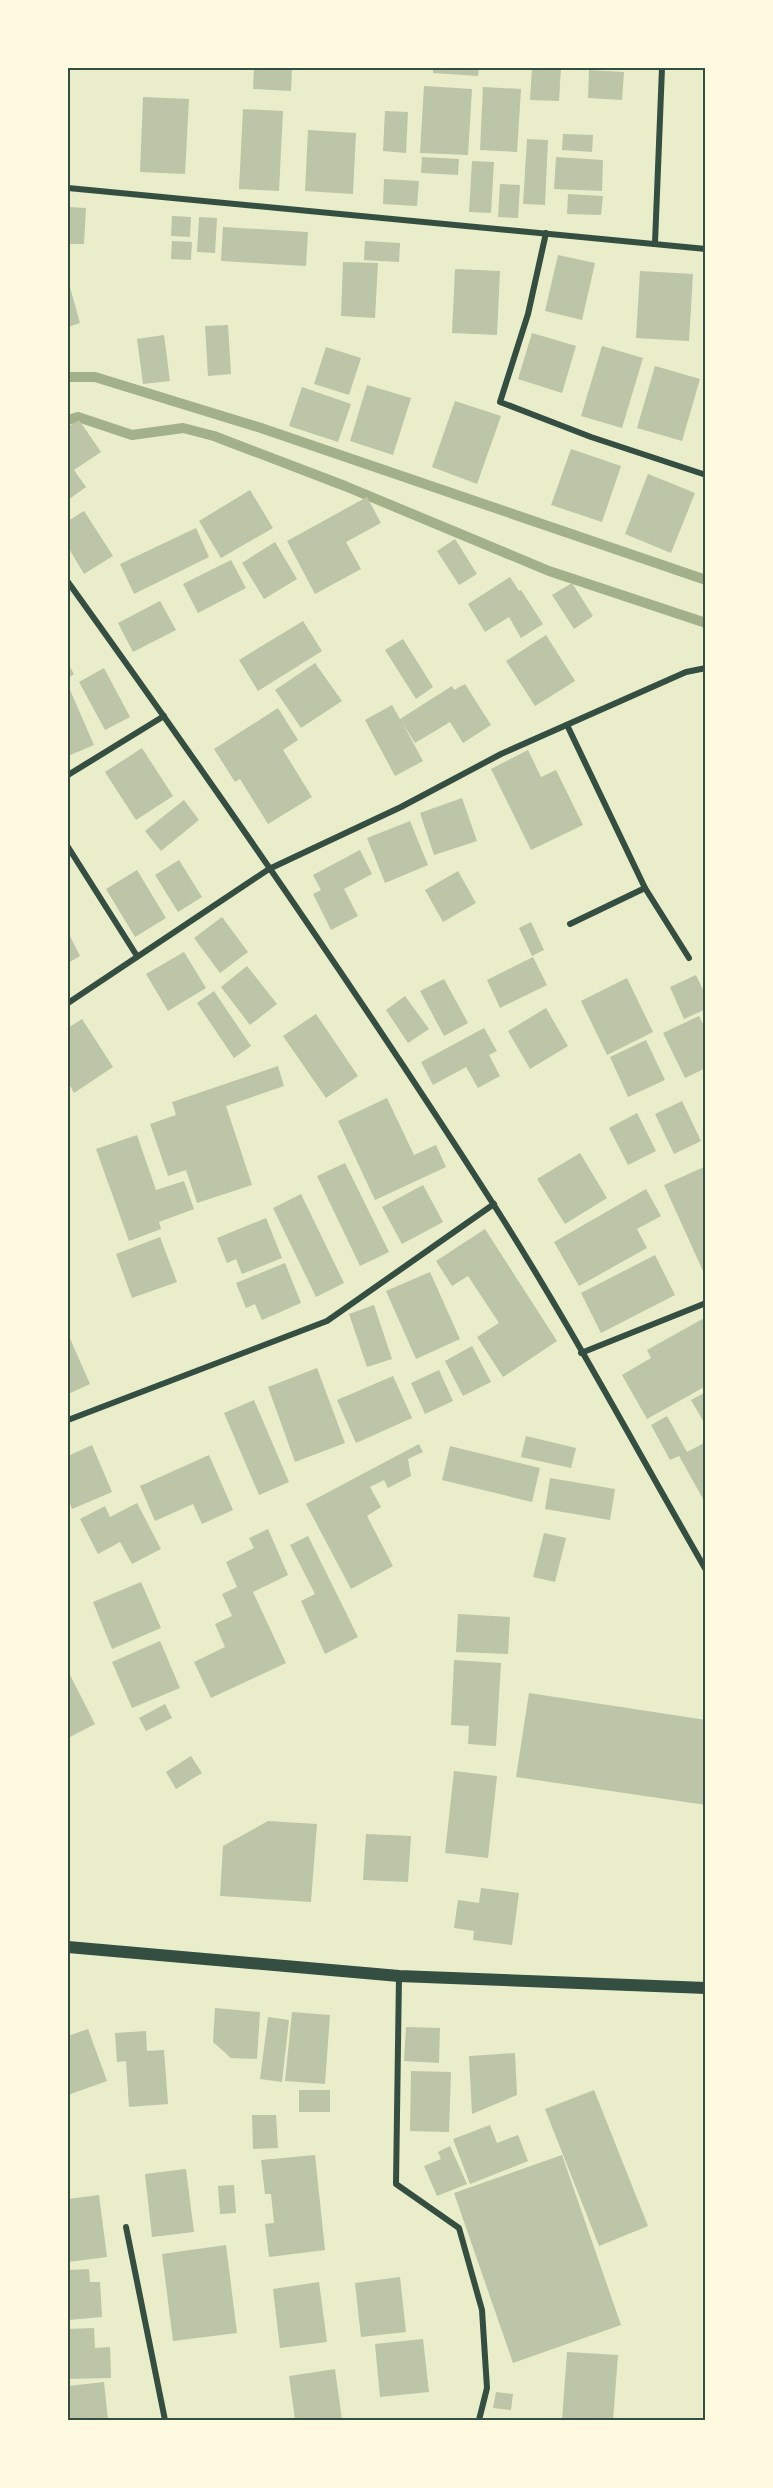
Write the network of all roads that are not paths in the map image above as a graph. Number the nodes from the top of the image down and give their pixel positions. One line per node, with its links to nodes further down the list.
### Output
1 (662, 68): 4 (street)
2 (68, 188): 3 (street)
3 (546, 233): 4 (street); 6 (street)
4 (655, 243): 5 (street)
5 (705, 249)
6 (705, 475)
7 (68, 582): 9 (street)
8 (705, 668): 10 (street)
9 (164, 716): 11 (street); 13 (street)
10 (567, 725): 13 (street); 14 (street)
11 (68, 775)
12 (68, 847): 16 (street)
13 (268, 869): 16 (street); 19 (street)
14 (645, 888): 15 (street); 17 (street)
15 (570, 924)
16 (137, 956): 18 (street)
17 (689, 958)
18 (68, 1003)
19 (494, 1204): 21 (street); 22 (street)
20 (705, 1303): 21 (street)
21 (581, 1353): 23 (street)
22 (68, 1420)
23 (705, 1570)
24 (68, 1937): 25 (street)
25 (73, 1947): 26 (main road)
26 (399, 1976): 27 (main road); 30 (street)
27 (705, 1988)
28 (126, 2228): 29 (street)
29 (165, 2421)
30 (479, 2421)

